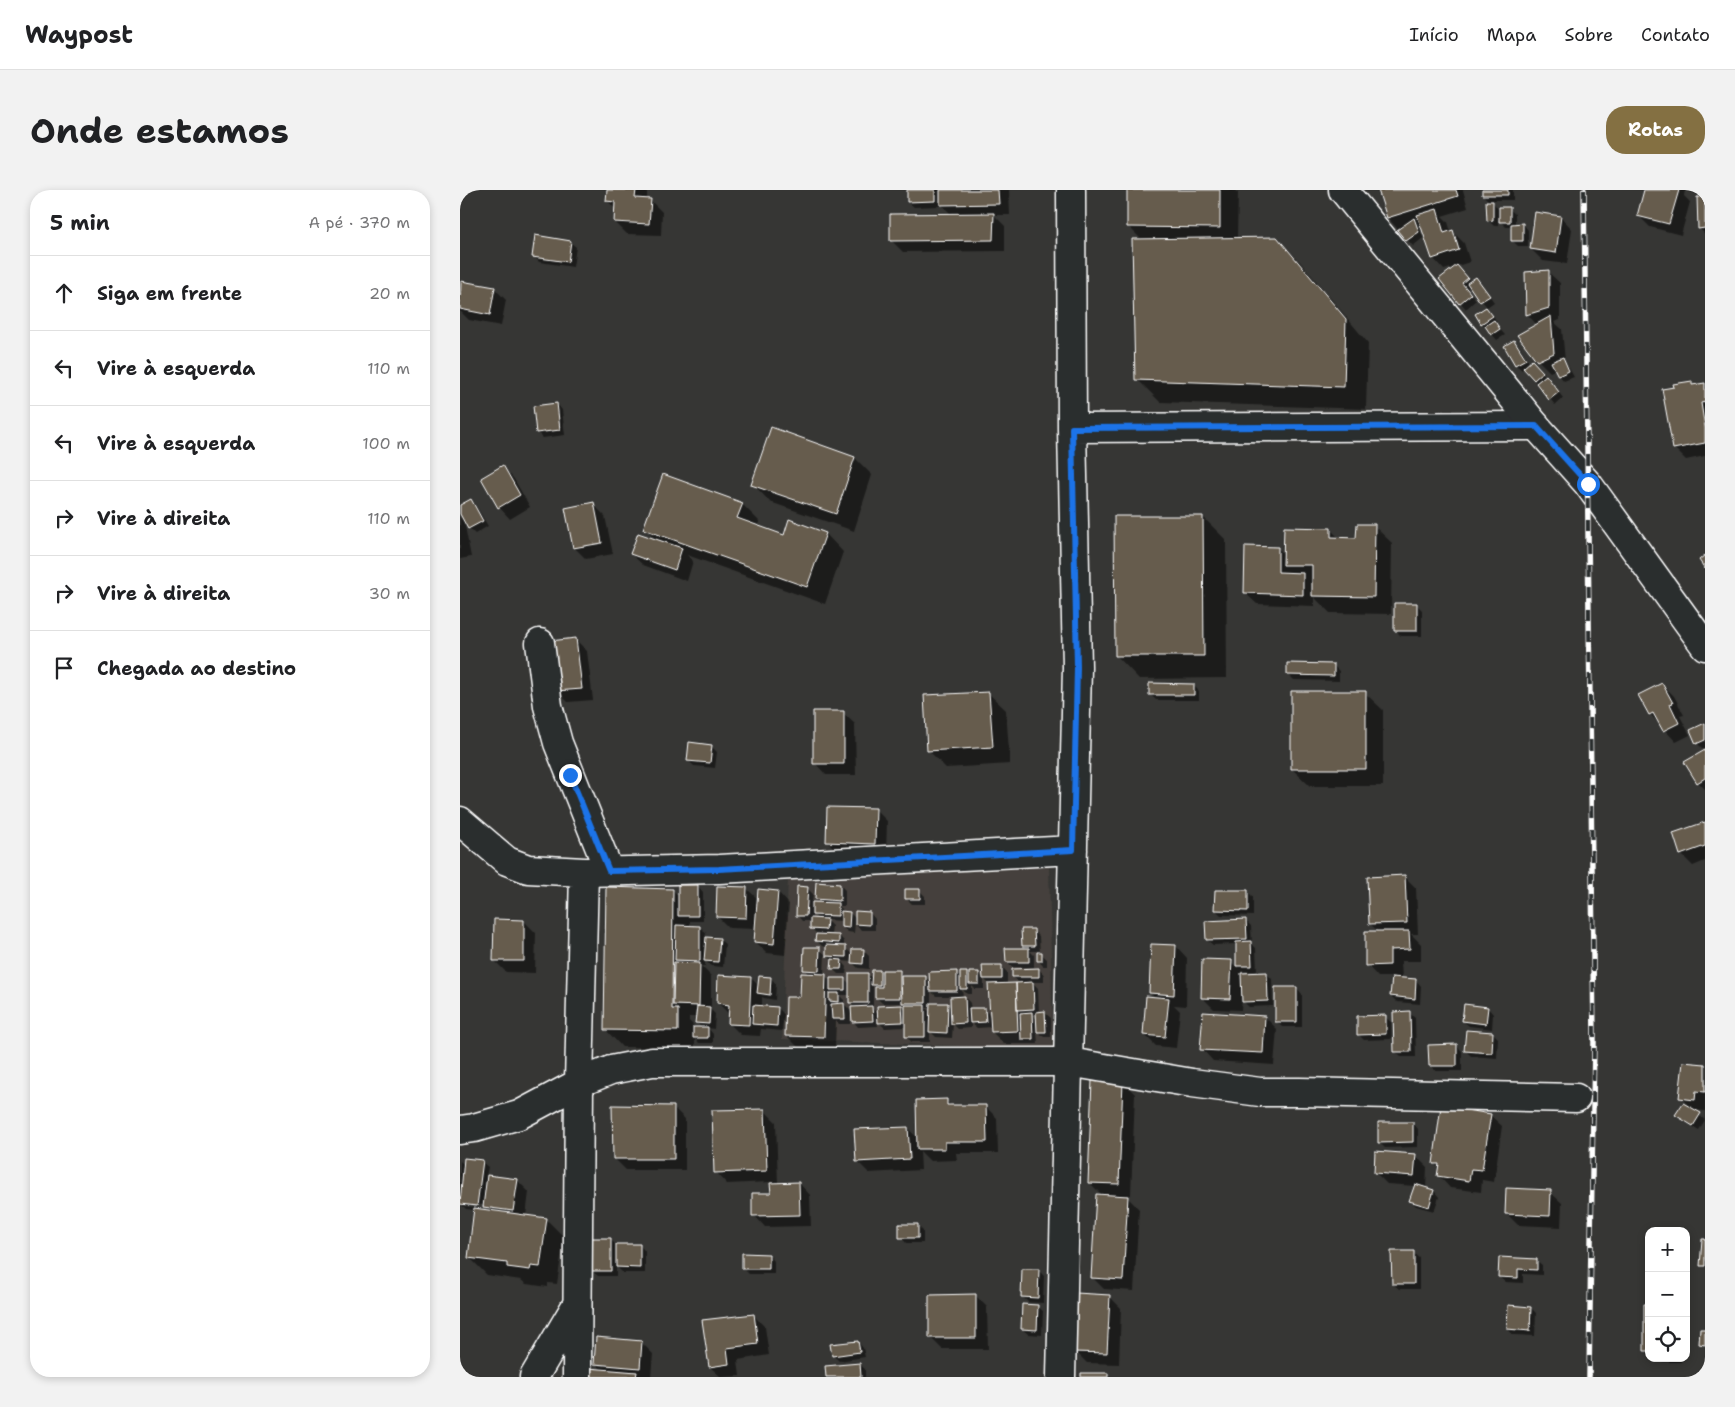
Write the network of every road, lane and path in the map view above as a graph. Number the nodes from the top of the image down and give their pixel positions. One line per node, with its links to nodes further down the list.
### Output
1 (1071, 190): 4 (street)
2 (1343, 190): 3 (street)
3 (1536, 426): 4 (street); 6 (street)
4 (1072, 428): 8 (street)
5 (540, 643): 9 (street)
6 (1705, 646)
7 (460, 821): 9 (street)
8 (1073, 850): 9 (street); 10 (street)
9 (596, 871): 11 (street)
10 (1069, 1062): 11 (street); 12 (street); 17 (street)
11 (579, 1083): 13 (street); 14 (street)
12 (1576, 1098)
13 (460, 1130)
14 (577, 1305): 15 (street); 16 (street)
15 (534, 1377)
16 (576, 1377)
17 (1061, 1377)

